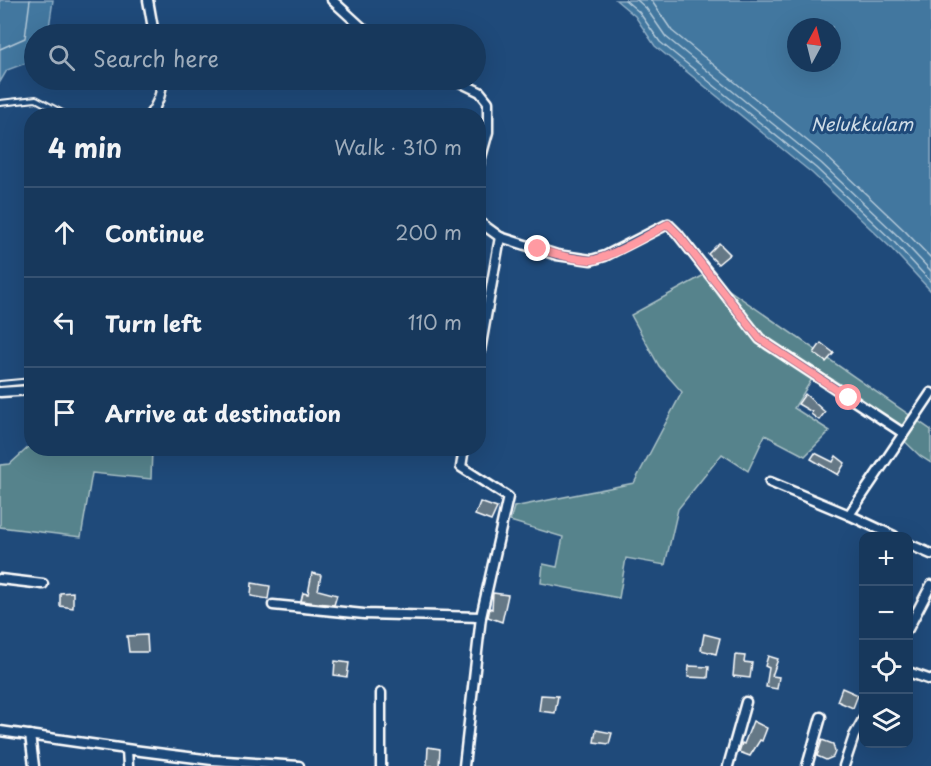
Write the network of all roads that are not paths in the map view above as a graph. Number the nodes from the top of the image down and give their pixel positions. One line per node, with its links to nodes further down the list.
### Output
1 (148, 0): 3 (street)
2 (333, 0): 4 (street)
3 (152, 24)
4 (358, 24)
5 (161, 90): 9 (street)
6 (476, 90): 10 (street)
7 (0, 103): 8 (lane)
8 (53, 108)
9 (154, 108)
10 (486, 139)
11 (486, 227): 12 (street)
12 (500, 237): 13 (street); 19 (street)
13 (486, 317)
14 (24, 382): 15 (lane)
15 (0, 384)
16 (24, 390): 17 (street)
17 (0, 392)
18 (931, 393): 19 (street)
19 (903, 433): 22 (street)
20 (463, 456): 30 (street)
21 (770, 482): 22 (street)
22 (849, 515): 23 (street)
23 (884, 532)
24 (913, 546): 25 (street)
25 (931, 554)
26 (0, 579): 27 (street)
27 (43, 584)
28 (931, 585): 31 (street)
29 (273, 605): 30 (street)
30 (481, 617): 46 (street)
31 (913, 621)
32 (913, 673): 33 (street)
33 (931, 680)
34 (381, 693): 45 (street)
35 (746, 702): 47 (street)
36 (821, 717): 48 (street)
37 (859, 727): 49 (street)
38 (0, 731): 39 (street)
39 (30, 735): 40 (street); 42 (street)
40 (127, 750): 41 (street); 43 (street)
41 (255, 764): 44 (street)
42 (34, 766)
43 (128, 766)
44 (299, 766)
45 (381, 766)
46 (464, 766)
47 (728, 766)
48 (807, 766)
49 (844, 766)

